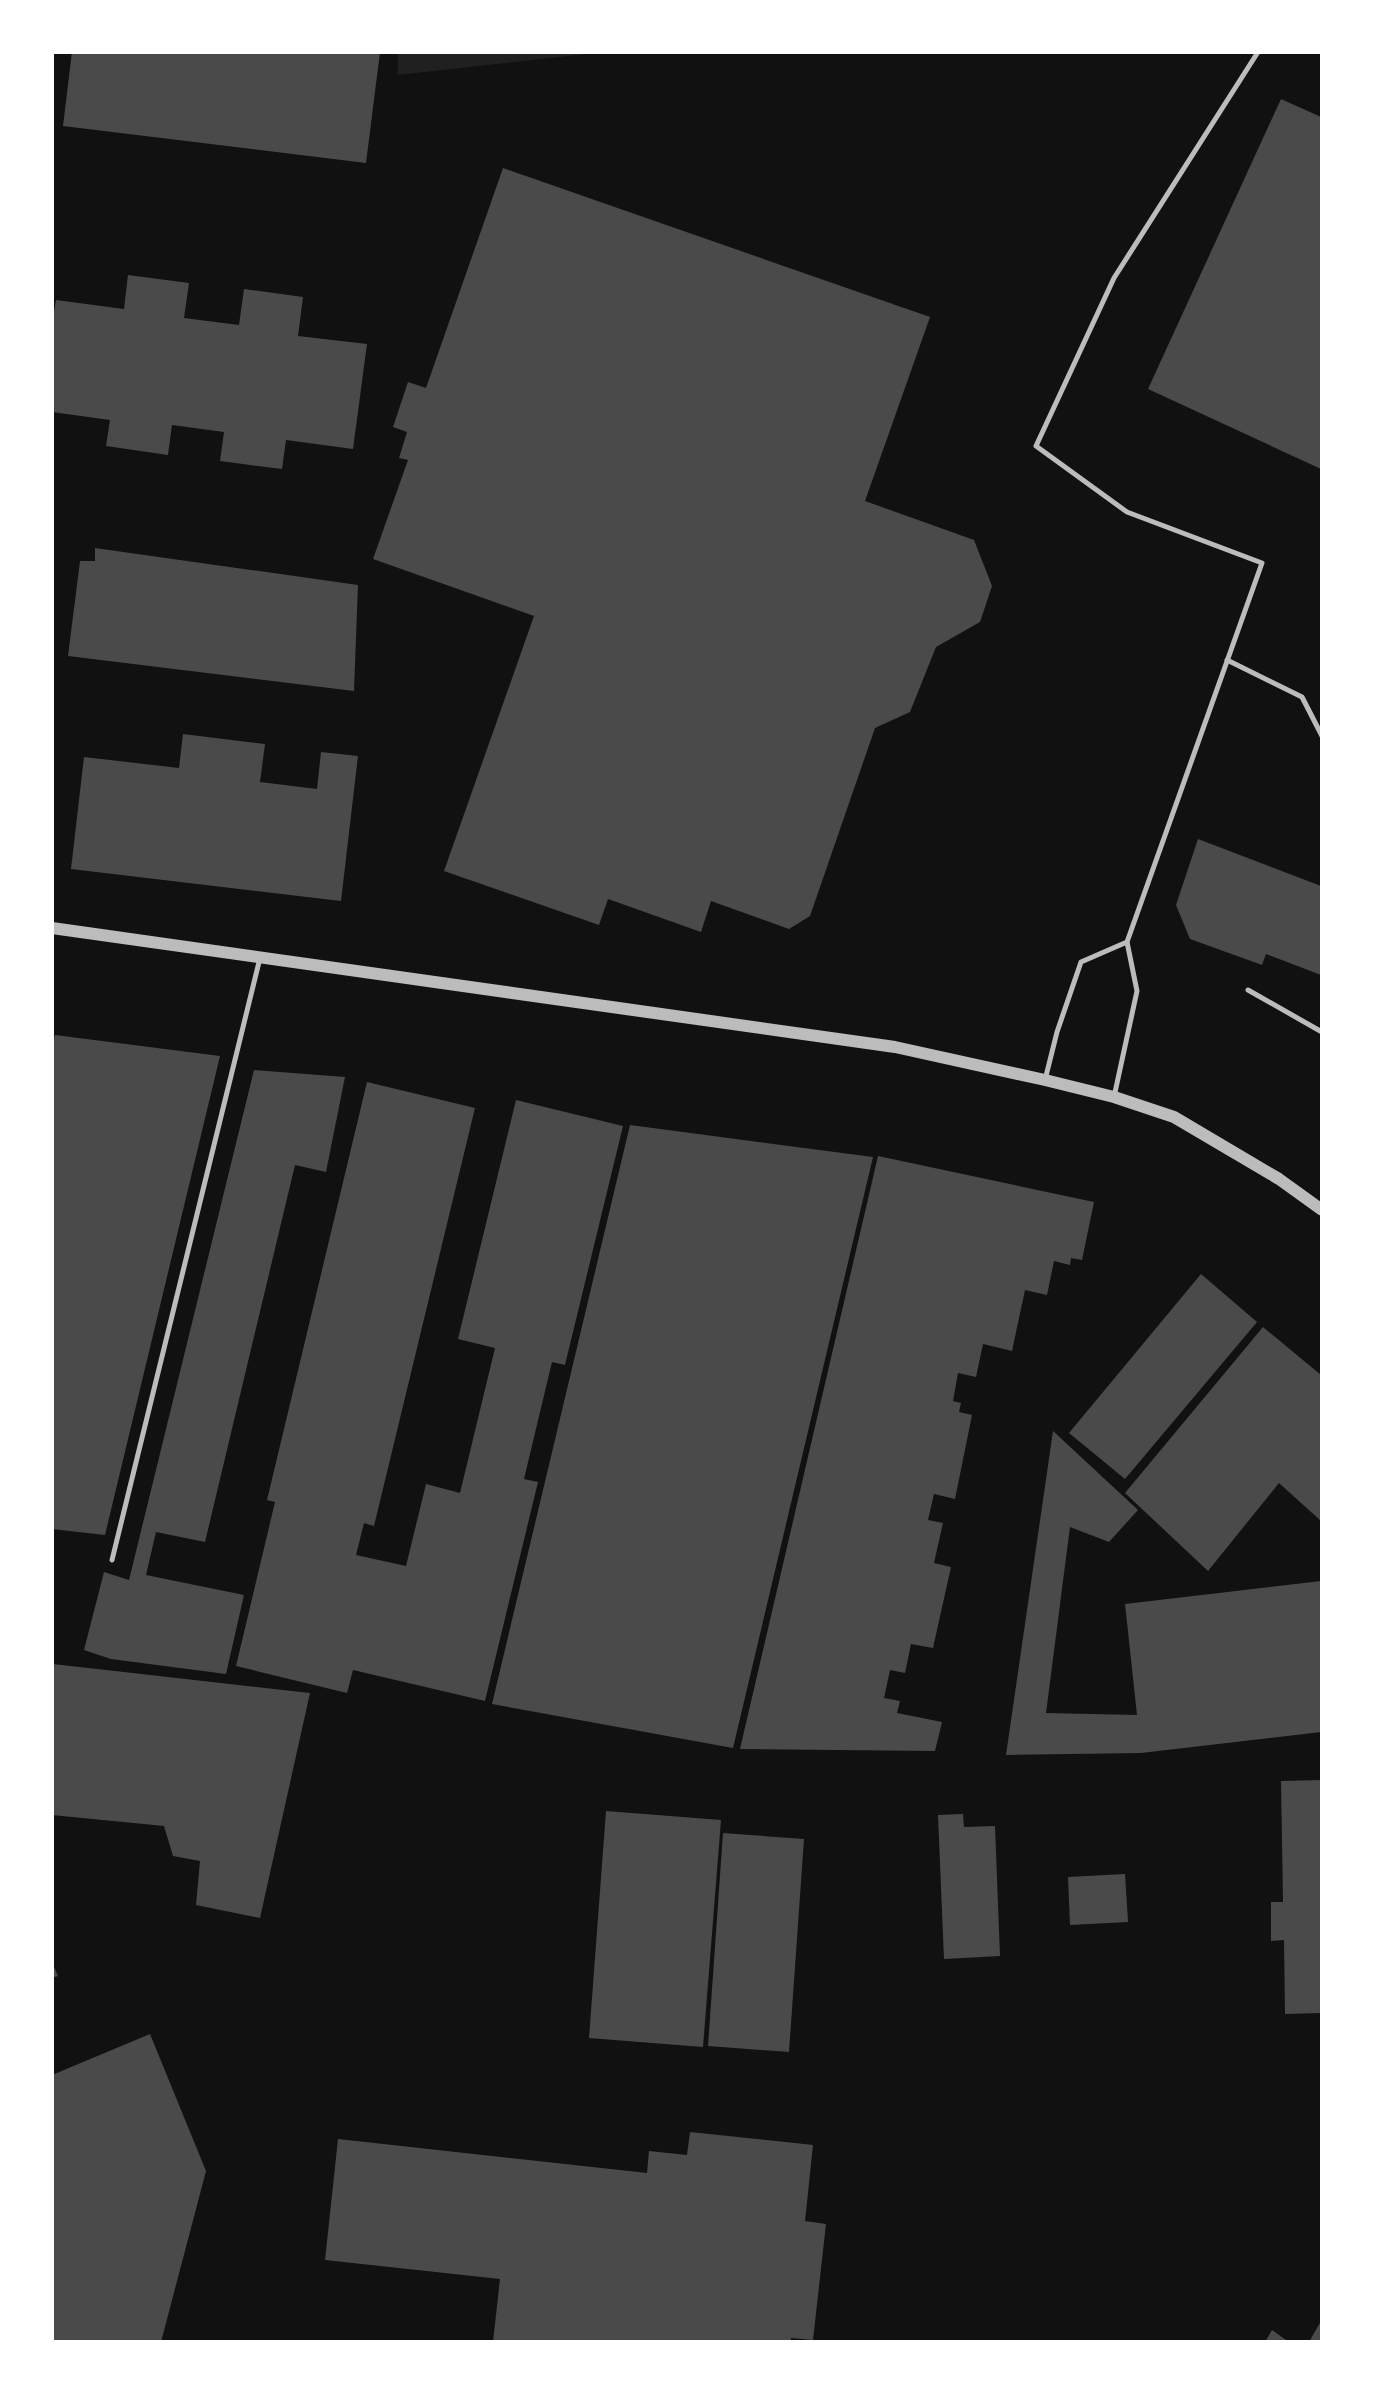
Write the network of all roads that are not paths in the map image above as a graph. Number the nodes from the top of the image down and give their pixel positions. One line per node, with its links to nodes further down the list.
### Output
1 (1258, 52): 2 (lane)
2 (1227, 660): 3 (lane); 5 (lane)
3 (1321, 736)
4 (52, 928): 6 (street)
5 (1127, 942): 9 (lane); 10 (lane)
6 (260, 958): 9 (street); 12 (lane)
7 (1248, 990): 8 (lane)
8 (1321, 1032)
9 (1045, 1080): 10 (street)
10 (1114, 1097): 11 (street)
11 (1321, 1210)
12 (112, 1560)

